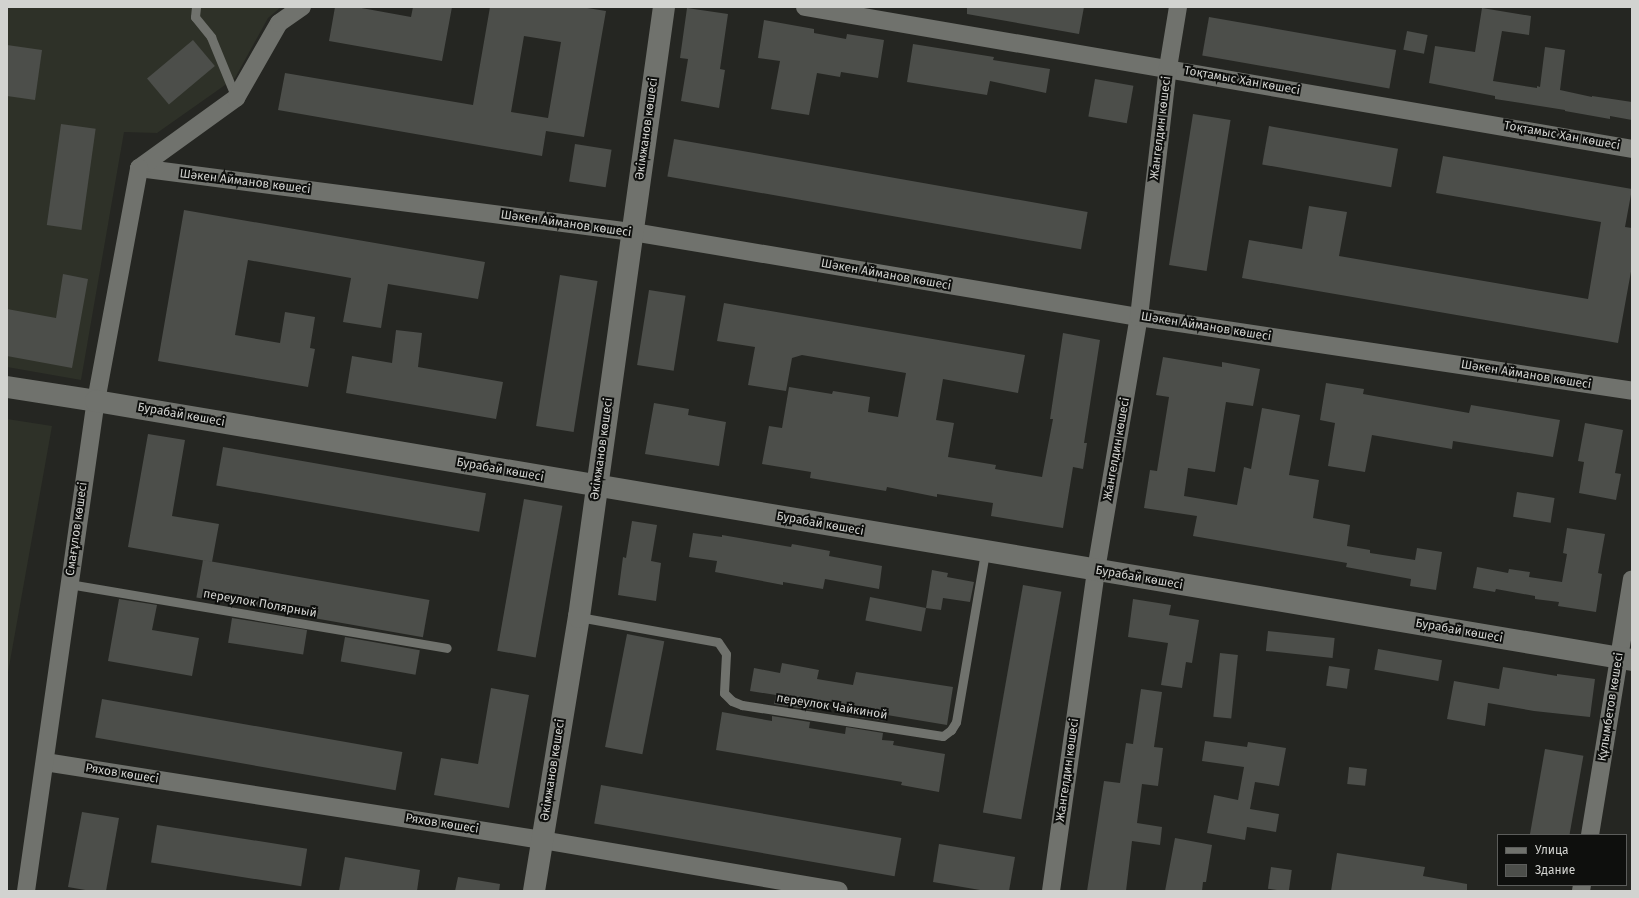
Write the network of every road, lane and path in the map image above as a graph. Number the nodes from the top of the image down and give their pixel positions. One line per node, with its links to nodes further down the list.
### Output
1 (196, 7): 7 (lane)
2 (302, 7): 7 (street)
3 (664, 7): 10 (street, Әкімжанов көшесі)
4 (805, 7): 6 (street, Тоқтамыс Хан көшесі)
5 (1178, 7): 6 (street, Жангелдин көшесі)
6 (1168, 68): 8 (street, Тоқтамыс Хан көшесі); 11 (street, Жангелдин көшесі)
7 (236, 98): 9 (street)
8 (1632, 149)
9 (139, 168): 10 (street, Шәкен Айманов көшесі); 14 (street, Смағұлов көшесі)
10 (633, 232): 11 (street, Шәкен Айманов көшесі); 15 (street, Әкімжанов көшесі)
11 (1139, 317): 13 (street, Шәкен Айманов көшесі); 17 (street, Жангелдин көшесі)
12 (7, 388): 14 (street, Бурабай көшесі)
13 (1632, 391)
14 (96, 401): 15 (street, Бурабай көшесі); 19 (street, Смағұлов көшесі)
15 (596, 486): 16 (street, Бурабай көшесі); 20 (street, Әкімжанов көшесі)
16 (985, 552): 17 (street, Бурабай көшесі); 20 (lane, переулок Чайкиной)
17 (1096, 570): 22 (street, Бурабай көшесі); 29 (street, Жангелдин көшесі)
18 (1632, 579): 22 (street, Құлымбетов көшесі)
19 (69, 584): 21 (lane, переулок Полярный); 23 (street, Смағұлов көшесі)
20 (579, 618): 25 (street, Әкімжанов көшесі)
21 (447, 648)
22 (1626, 659): 24 (street, Құлымбетов көшесі)
23 (45, 762): 25 (street, Ряхов көшесі); 26 (street, Смағұлов көшесі)
24 (1590, 834)
25 (542, 840): 27 (street, Әкімжанов көшесі); 28 (street, Ряхов көшесі)
26 (26, 891)
27 (534, 891)
28 (839, 891)
29 (1051, 891)

